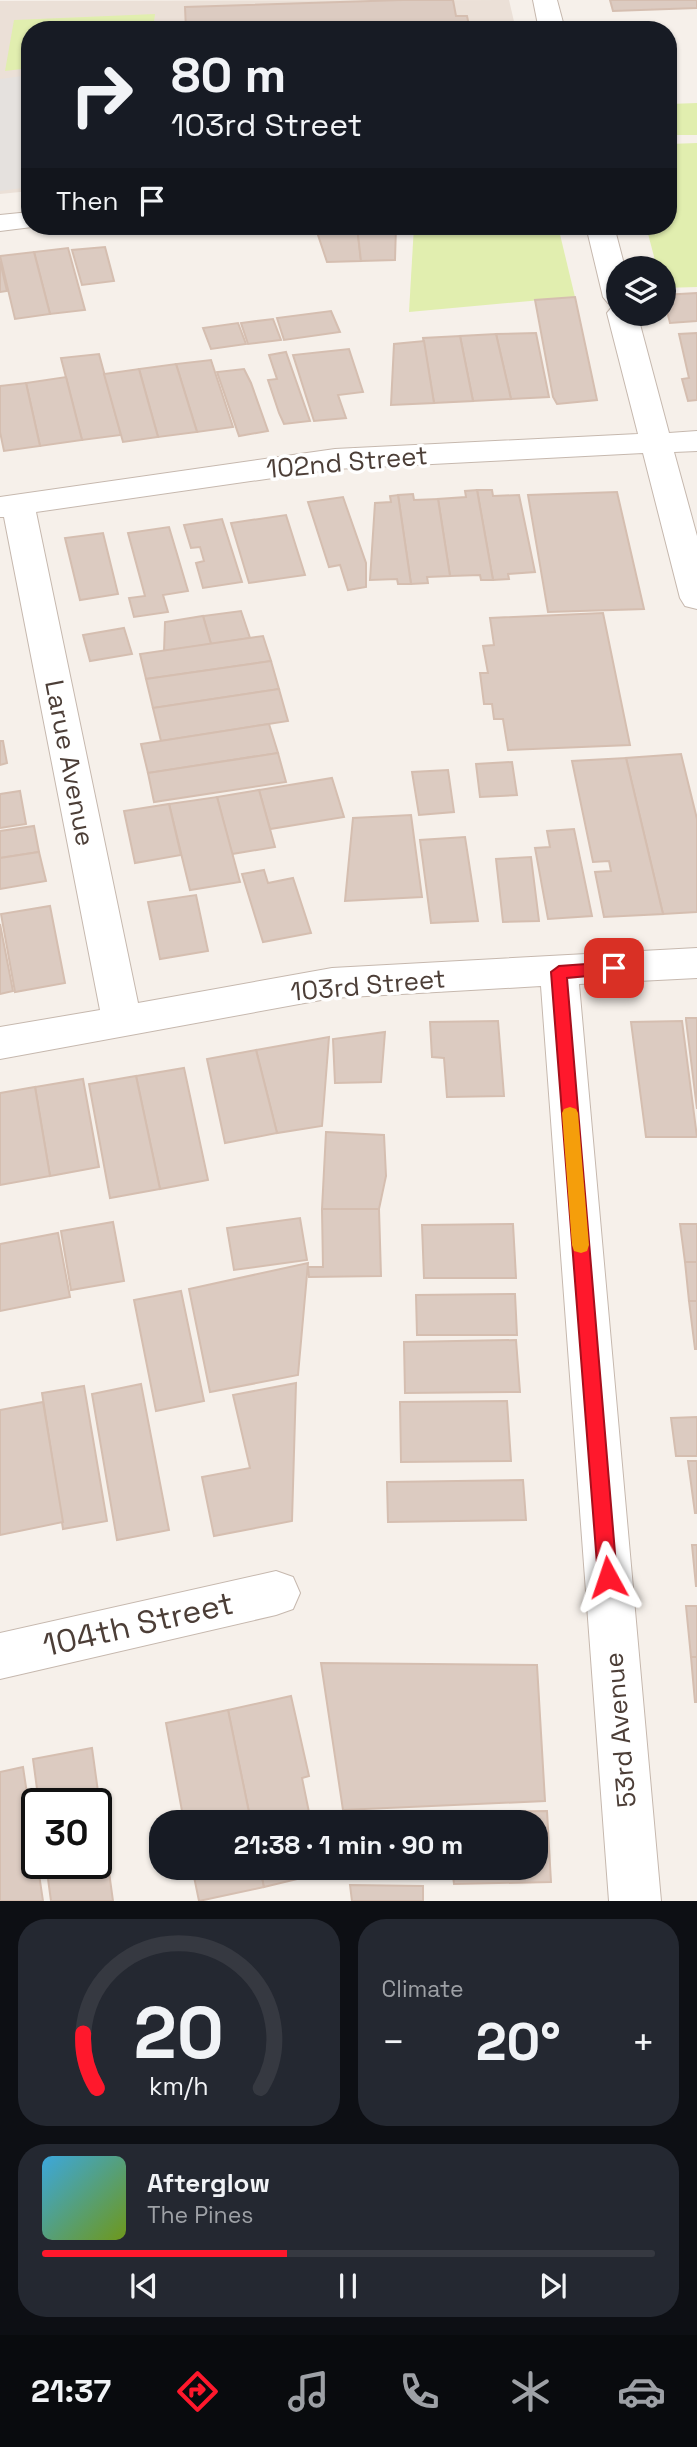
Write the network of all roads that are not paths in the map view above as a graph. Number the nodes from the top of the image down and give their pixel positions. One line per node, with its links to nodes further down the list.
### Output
1 (545, 0): 2 (street)
2 (550, 21)
3 (21, 221): 4 (street)
4 (0, 223)
5 (602, 235): 6 (street)
6 (608, 256)
7 (625, 326): 9 (street)
8 (697, 441): 9 (street, 102nd Street)
9 (654, 443): 10 (street, 102nd Street); 11 (street)
10 (9, 506): 14 (street, Larue Avenue)
11 (697, 598)
12 (697, 963): 13 (street, 103rd Street)
13 (559, 972): 14 (street, 103rd Street); 18 (street, 53rd Avenue)
14 (122, 1022): 15 (street, 103rd Street)
15 (0, 1043)
16 (276, 1592): 17 (street, 104th Street)
17 (0, 1656)
18 (635, 1901)

